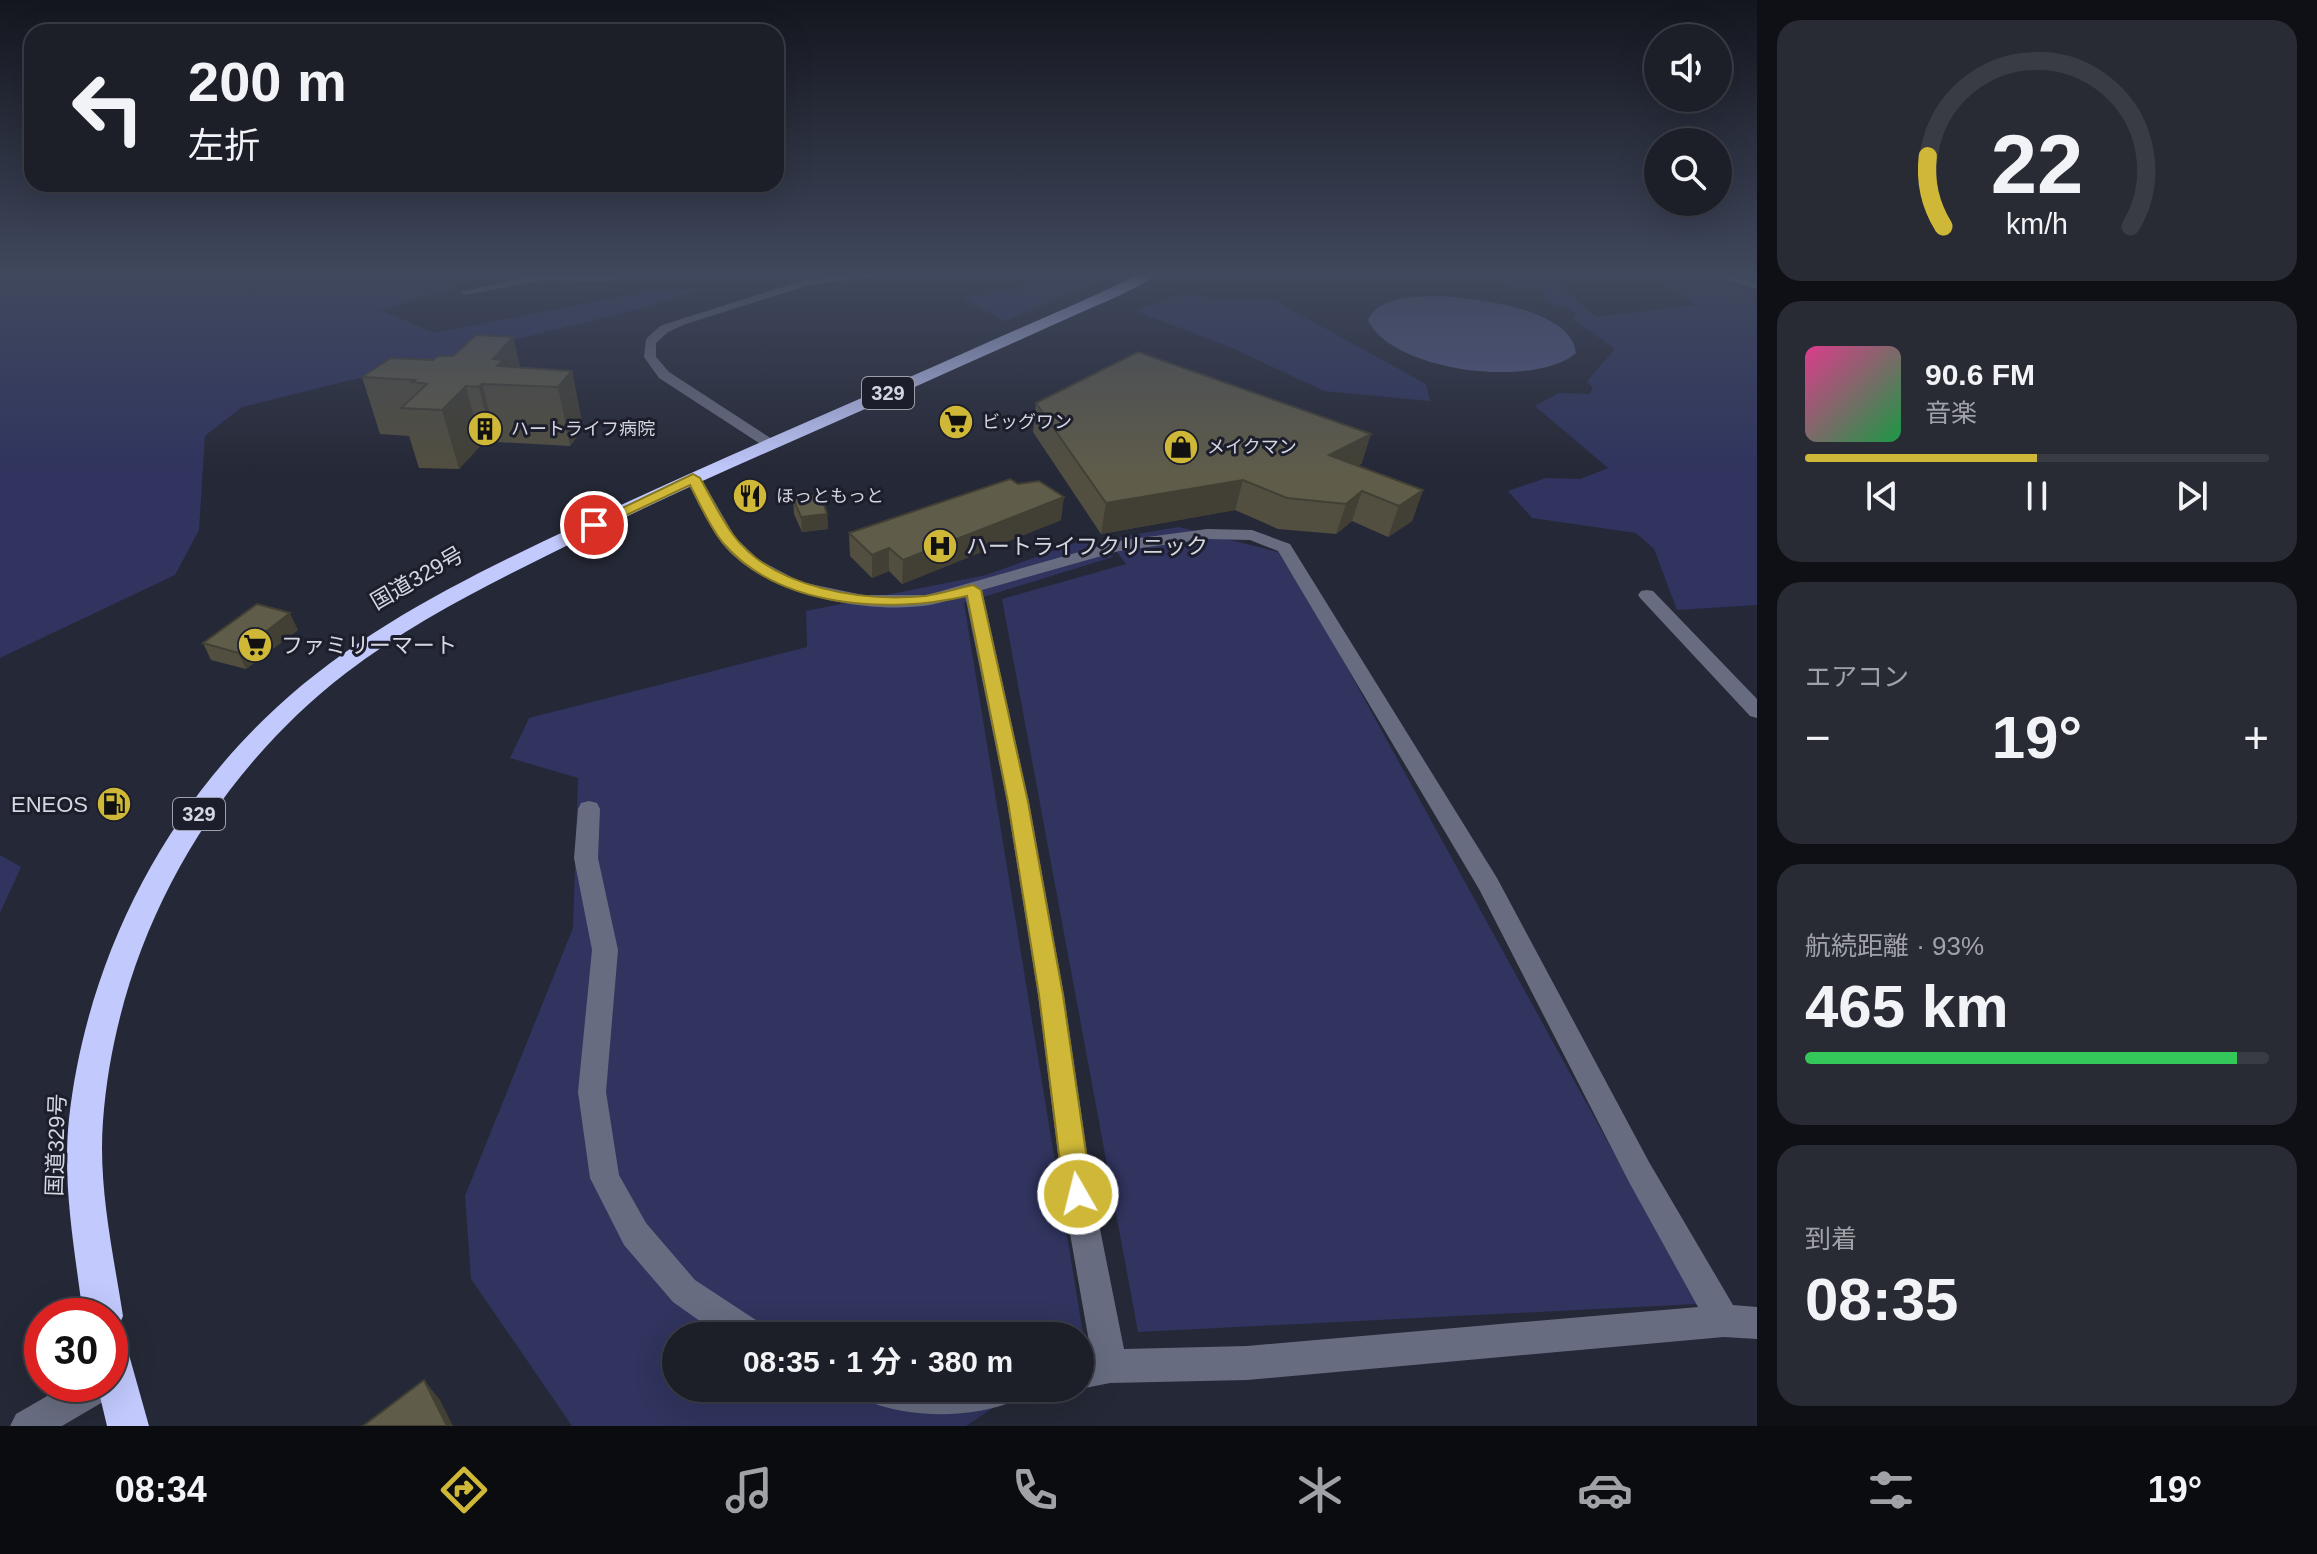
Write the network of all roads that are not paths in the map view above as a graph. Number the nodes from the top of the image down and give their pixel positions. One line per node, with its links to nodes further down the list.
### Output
1 (654, 339): 3 (street)
2 (1005, 339): 3 (highway, 国道329号 / 329)
3 (770, 444): 4 (highway, 国道329号 / 329)
4 (693, 478): 5 (street); 9 (highway, 国道329号 / 329)
5 (973, 590): 10 (street); 13 (street)
6 (1647, 595): 7 (street)
7 (1757, 711)
8 (589, 809): 11 (street)
9 (100, 1298)
10 (1724, 1321): 12 (street); 13 (street)
11 (729, 1322)
12 (1757, 1323)
13 (1095, 1369)
14 (64, 1402): 16 (street)
15 (120, 1402): 17 (highway)
16 (28, 1426)
17 (128, 1426)

